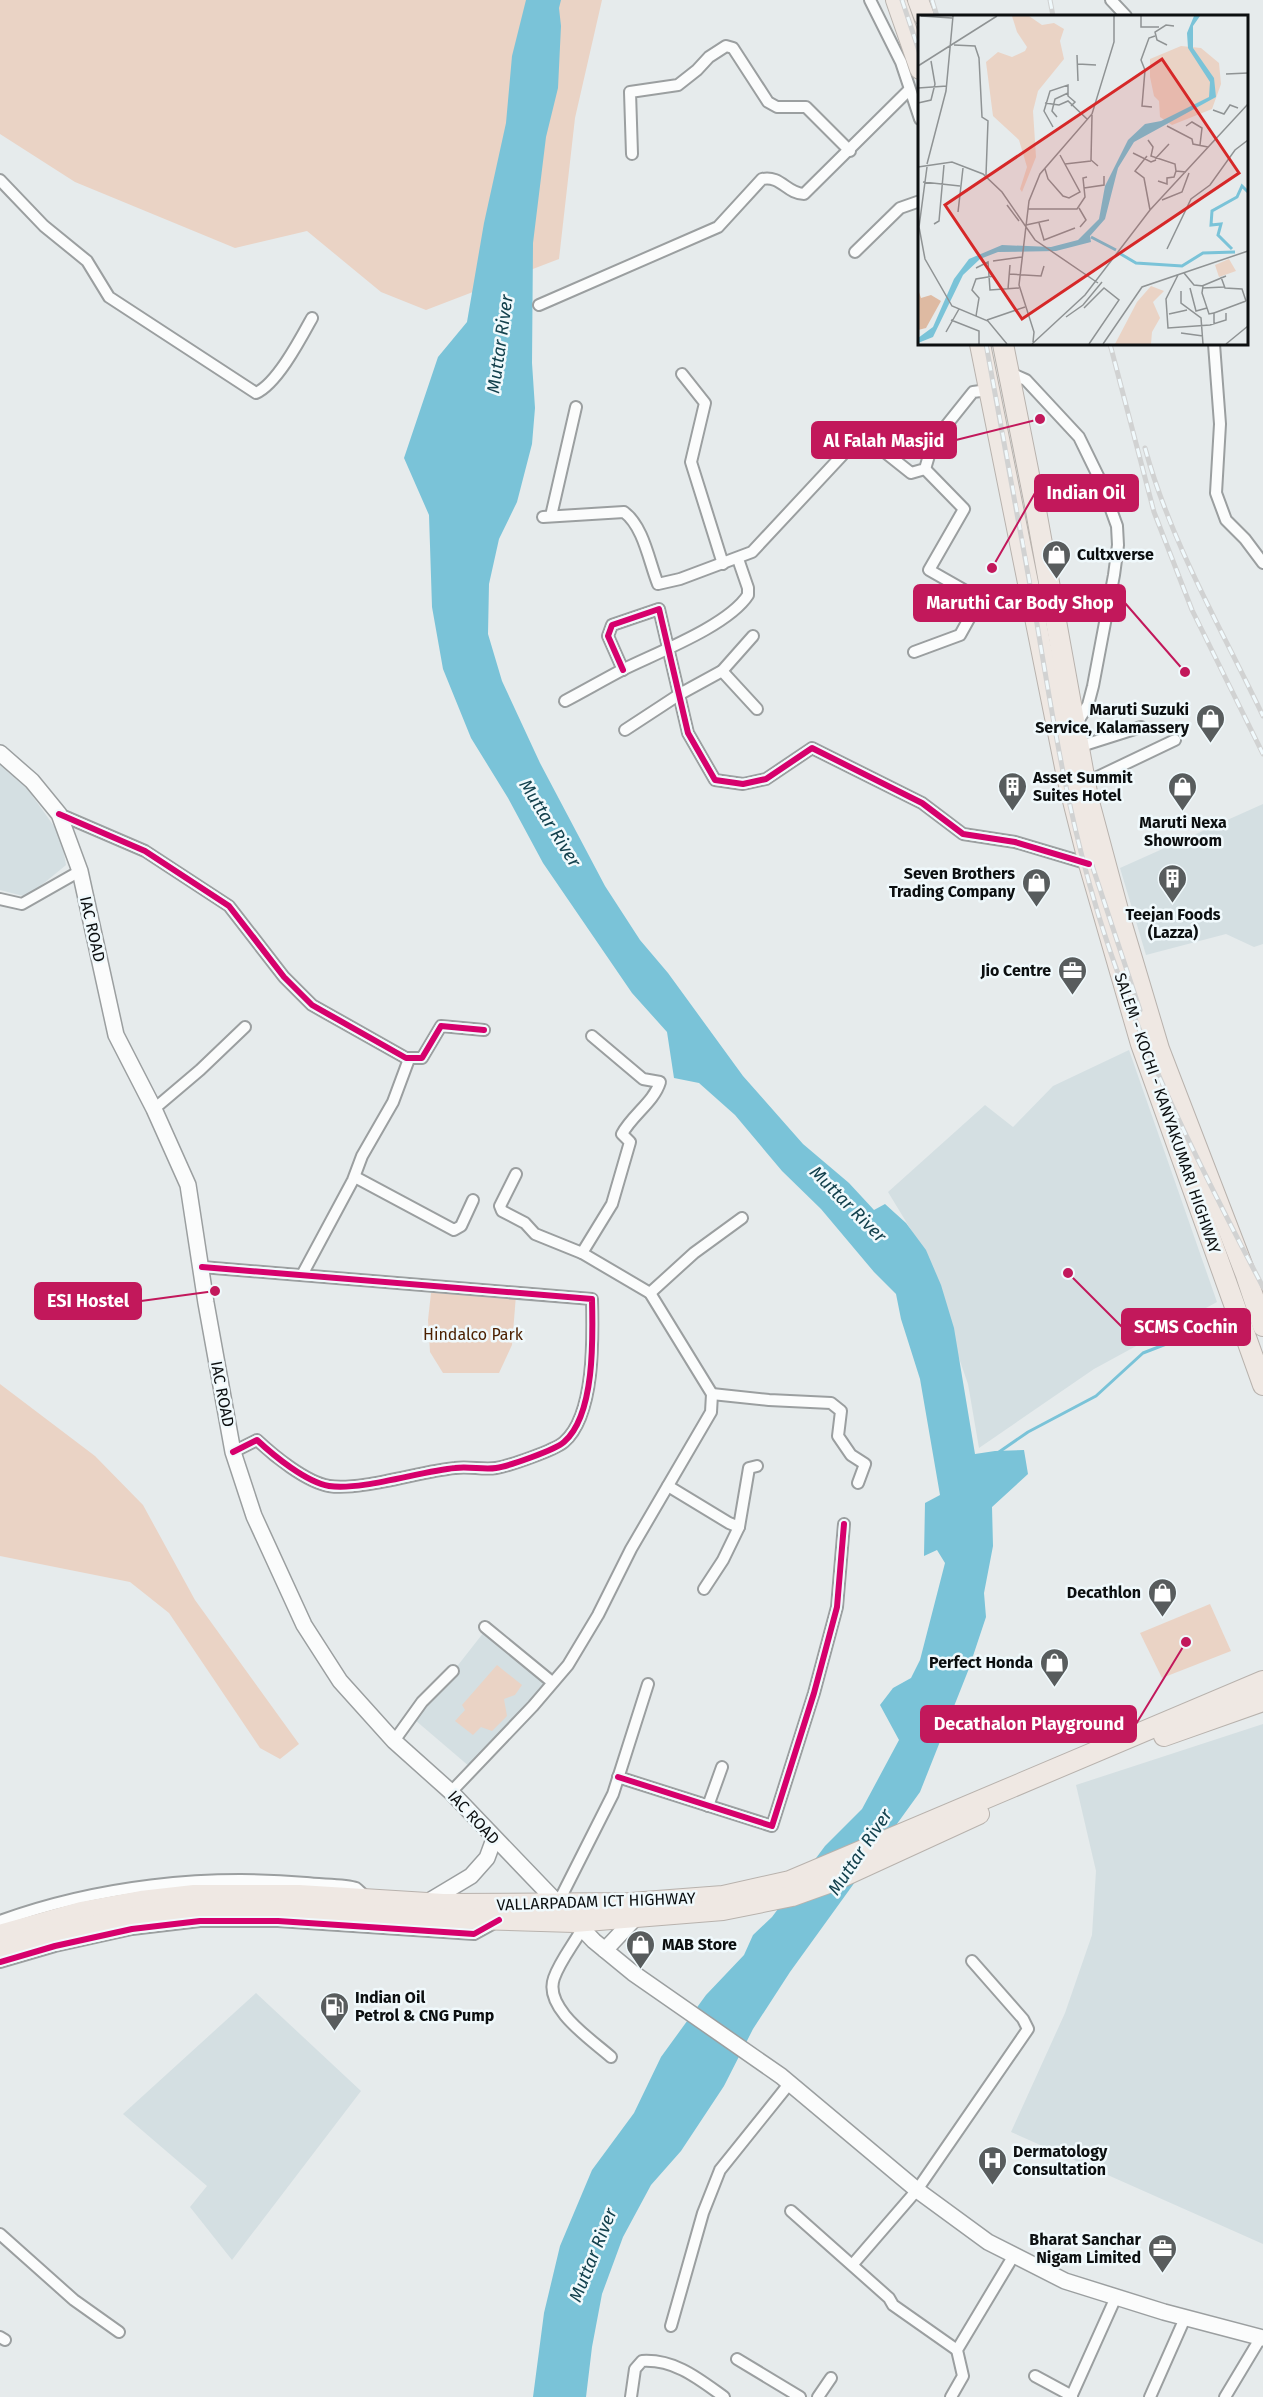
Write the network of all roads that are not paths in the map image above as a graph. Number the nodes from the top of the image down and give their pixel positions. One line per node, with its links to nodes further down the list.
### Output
1 (870, 0): 8 (street)
2 (896, 0): 7 (highway)
3 (918, 0): 5 (highway)
4 (1111, 0): 6 (street)
5 (924, 15)
6 (1125, 15)
7 (918, 63)
8 (909, 90): 9 (street); 10 (street)
9 (918, 114)
10 (850, 151): 11 (street); 15 (street)
11 (632, 154)
12 (0, 180): 16 (street)
13 (918, 202): 14 (street)
14 (855, 252)
15 (539, 305)
16 (312, 318)
17 (980, 345): 22 (highway, SALEM - KOCHI - KANYAKUMARI HIGHWAY)
18 (1003, 345): 20 (highway, SALEM - KOCHI - KANYAKUMARI HIGHWAY)
19 (1214, 345): 28 (street)
20 (1008, 372): 24 (highway, SALEM - KOCHI - KANYAKUMARI HIGHWAY); 38 (street)
21 (681, 374): 29 (street)
22 (988, 390): 25 (highway, SALEM - KOCHI - KANYAKUMARI HIGHWAY); 26 (street)
23 (576, 407): 29 (street)
24 (1016, 412): 25 (highway); 38 (highway, SALEM - KOCHI - KANYAKUMARI HIGHWAY)
25 (993, 414): 46 (highway, SALEM - KOCHI - KANYAKUMARI HIGHWAY)
26 (925, 469): 27 (street); 32 (street)
27 (738, 559): 29 (street); 31 (street)
28 (1263, 563)
29 (723, 564)
30 (753, 636): 34 (street)
31 (668, 649): 33 (street); 33 (street); 35 (street)
32 (914, 652)
33 (623, 670): 36 (street)
34 (722, 671): 35 (street); 37 (street)
35 (680, 694): 40 (street); 46 (street)
36 (566, 702)
37 (758, 709)
38 (1075, 726): 42 (highway, SALEM - KOCHI - KANYAKUMARI HIGHWAY)
39 (1141, 727): 42 (street)
40 (625, 730)
41 (1175, 740): 44 (street)
42 (1078, 747): 44 (highway, SALEM - KOCHI - KANYAKUMARI HIGHWAY)
43 (0, 753): 45 (main road, IAC ROAD)
44 (1085, 783): 62 (highway, SALEM - KOCHI - KANYAKUMARI HIGHWAY)
45 (59, 814): 47 (main road, IAC ROAD); 52 (street)
46 (1089, 864): 63 (highway, SALEM - KOCHI - KANYAKUMARI HIGHWAY)
47 (80, 872): 48 (street); 53 (main road, IAC ROAD)
48 (0, 899)
49 (245, 1027): 53 (street)
50 (484, 1029): 52 (street)
51 (592, 1036): 58 (street)
52 (409, 1059): 55 (street)
53 (154, 1109): 59 (main road, IAC ROAD)
54 (516, 1174): 58 (street)
55 (355, 1177): 56 (street); 60 (street)
56 (473, 1200)
57 (742, 1218): 61 (street)
58 (582, 1253): 61 (street)
59 (202, 1267): 60 (street); 65 (main road, IAC ROAD)
60 (302, 1275): 65 (street)
61 (650, 1293): 64 (street)
62 (1263, 1326)
63 (1263, 1385)
64 (712, 1394): 67 (street); 68 (street)
65 (233, 1452): 78 (main road, IAC ROAD)
66 (757, 1466): 70 (street)
67 (858, 1484)
68 (668, 1486): 70 (street); 75 (street)
69 (844, 1524): 82 (street)
70 (739, 1527): 71 (street)
71 (704, 1589)
72 (485, 1627): 75 (street)
73 (453, 1671): 78 (street)
74 (1263, 1681): 83 (highway, VALLARPADAM ICT HIGHWAY)
75 (552, 1683): 81 (street)
76 (648, 1684): 80 (street)
77 (1263, 1701): 83 (highway, VALLARPADAM ICT HIGHWAY)
78 (394, 1741): 81 (main road, IAC ROAD)
79 (722, 1767): 82 (street)
80 (618, 1777): 82 (street); 88 (street)
81 (451, 1792): 84 (main road, IAC ROAD)
82 (708, 1806)
83 (970, 1811): 87 (highway, VALLARPADAM ICT HIGHWAY)
84 (494, 1839): 86 (main road); 88 (main road, IAC ROAD)
85 (370, 1900): 86 (highway, VALLARPADAM ICT HIGHWAY); 91 (street); 93 (highway, VALLARPADAM ICT HIGHWAY)
86 (426, 1903): 88 (highway, VALLARPADAM ICT HIGHWAY)
87 (723, 1903): 88 (highway, VALLARPADAM ICT HIGHWAY); 89 (highway, VALLARPADAM ICT HIGHWAY)
88 (557, 1905): 92 (main road, IAC ROAD)
89 (636, 1917): 92 (highway, VALLARPADAM ICT HIGHWAY); 94 (main road)
90 (499, 1920): 92 (highway, VALLARPADAM ICT HIGHWAY); 95 (highway, VALLARPADAM ICT HIGHWAY); 97 (street)
91 (0, 1921)
92 (578, 1925): 94 (main road, IAC ROAD); 98 (street)
93 (0, 1935)
94 (605, 1950): 99 (main road, IAC ROAD)
95 (0, 1952)
96 (972, 1961): 100 (street)
97 (0, 1962)
98 (611, 2056)
99 (785, 2080): 100 (main road, IAC ROAD); 107 (street)
100 (917, 2190): 103 (main road, IAC ROAD); 104 (street)
101 (791, 2211): 104 (street)
102 (0, 2234): 108 (street)
103 (1014, 2255): 105 (main road, IAC ROAD); 110 (street)
104 (853, 2264): 110 (street)
105 (1116, 2297): 106 (main road, IAC ROAD); 115 (street)
106 (1185, 2318): 109 (main road, IAC ROAD); 121 (street)
107 (671, 2325)
108 (119, 2332)
109 (1262, 2337): 122 (street)
110 (957, 2350): 120 (street)
111 (737, 2359): 114 (street)
112 (1035, 2376): 115 (street)
113 (831, 2378): 119 (street)
114 (784, 2393): 118 (street)
115 (1072, 2396)
116 (631, 2397): 117 (street)
117 (724, 2397)
118 (800, 2397)
119 (818, 2397)
120 (951, 2397)
121 (1150, 2397)
122 (1225, 2397)

